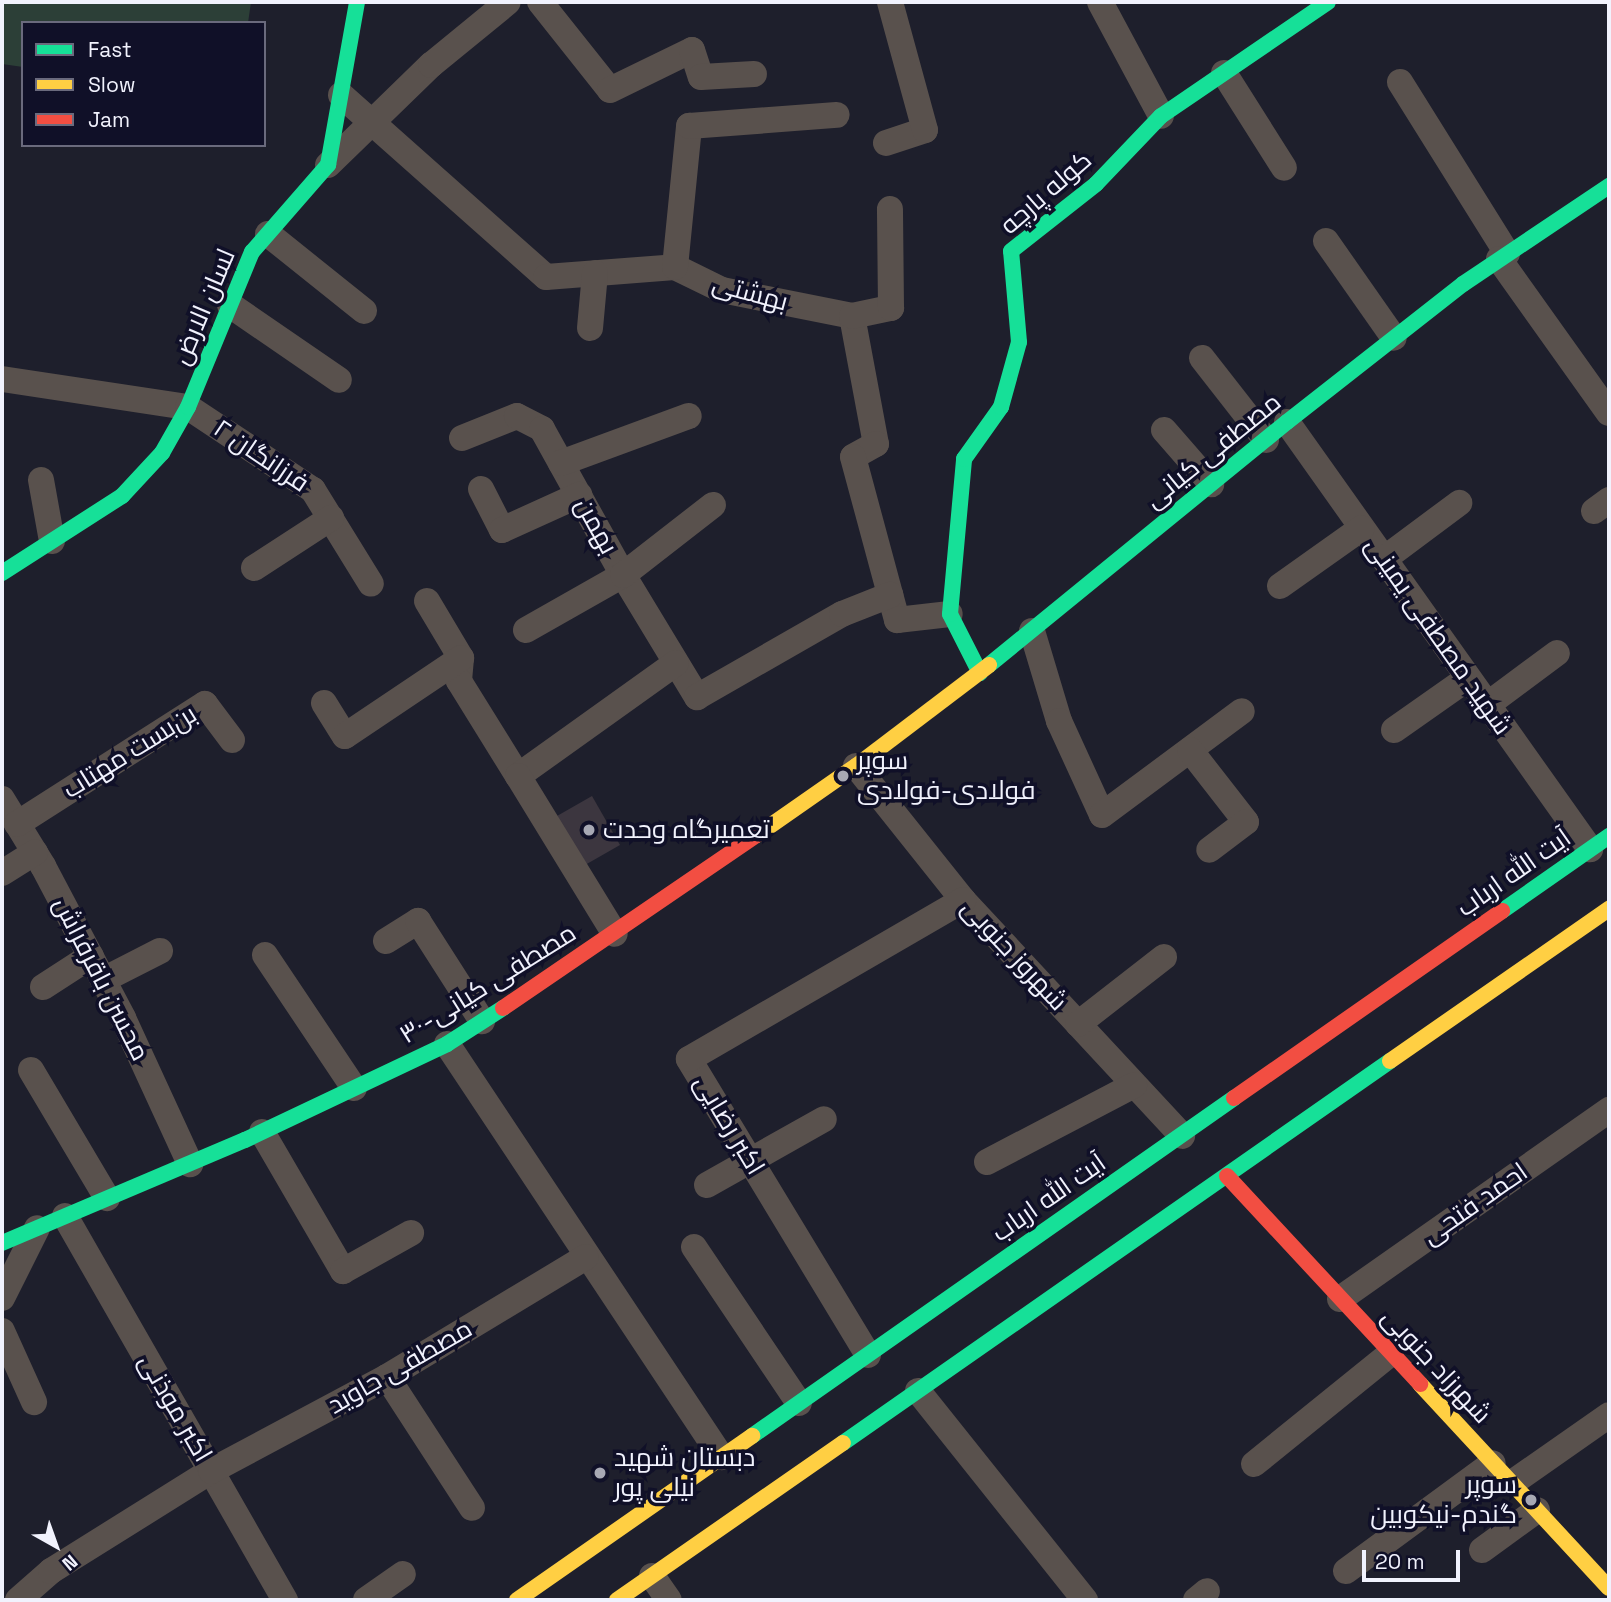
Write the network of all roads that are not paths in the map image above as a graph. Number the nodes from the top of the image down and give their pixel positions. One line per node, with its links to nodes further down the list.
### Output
1 (357, 2): 10 (street)
2 (508, 2): 13 (street)
3 (540, 2): 8 (street)
4 (890, 2): 14 (street)
5 (1100, 2): 12 (street)
6 (1328, 2): 7 (street, کوله پارچه)
7 (1224, 73): 12 (street, کوله پارچه); 16 (street)
8 (754, 74)
9 (1400, 82): 21 (street)
10 (341, 95): 13 (street); 15 (street)
11 (836, 116): 22 (street)
12 (1161, 116): 57 (street, کوله پارچه)
13 (372, 121): 15 (street); 23 (street)
14 (886, 143)
15 (328, 165): 19 (street, لسان الارض)
16 (1284, 168)
17 (1609, 186): 21 (street, مصطفی کیانی)
18 (890, 209): 26 (street)
19 (268, 234): 24 (street, لسان الارض); 25 (street)
20 (1326, 241): 28 (street)
21 (1503, 256): 28 (street, مصطفی کیانی); 33 (street)
22 (675, 267): 23 (street); 26 (street, بهشتی)
23 (595, 273): 27 (street)
24 (230, 305): 31 (street); 32 (street, لسان الارض)
25 (364, 311)
26 (852, 316): 55 (street)
27 (590, 328)
28 (1394, 338): 35 (street, مصطفی کیانی)
29 (1202, 358): 38 (street)
30 (2, 379): 32 (street)
31 (339, 380)
32 (188, 407): 46 (street, فرزانگان ۲); 48 (street, لسان الارض)
33 (1609, 413)
34 (689, 416): 39 (street)
35 (1287, 422): 38 (street, مصطفی کیانی); 47 (street, شهید مصطفی یمینی)
36 (1164, 430): 41 (street)
37 (462, 439): 39 (street, بهمن)
38 (1266, 440): 41 (street, مصطفی کیانی)
39 (561, 463): 43 (street, بهمن)
40 (41, 480): 48 (street)
41 (1211, 484): 59 (street, مصطفی کیانی)
42 (481, 489): 43 (street)
43 (579, 495): 52 (street, بهمن)
44 (1459, 503): 49 (street)
45 (713, 505): 52 (street)
46 (331, 518): 50 (street); 53 (street, فرزانگان ۲)
47 (1362, 528): 49 (street, شهید مصطفی یمینی); 54 (street)
48 (52, 541): 51 (street, لسان الارض)
49 (1384, 559): 64 (street, شهید مصطفی یمینی)
50 (254, 568)
51 (2, 573)
52 (623, 575): 58 (street); 62 (street, بهمن)
53 (372, 584)
54 (1280, 586)
55 (890, 595): 57 (street); 62 (street, بهمن)
56 (427, 601): 61 (street)
57 (950, 614): 63 (street)
58 (526, 629)
59 (1032, 631): 63 (street, مصطفی کیانی); 70 (street)
60 (1557, 653): 66 (street)
61 (461, 657): 65 (street); 72 (street)
62 (676, 663): 72 (street)
63 (980, 673): 71 (street, مصطفی کیانی)
64 (1468, 678): 66 (street, شهید مصطفی یمینی); 68 (street)
65 (324, 703)
66 (1488, 705): 75 (street, شهید مصطفی یمینی)
67 (1242, 711): 70 (street)
68 (1394, 730)
69 (232, 740): 74 (street, بن‌بست مهتاب)
70 (1190, 750): 76 (street)
71 (856, 766): 79 (street, شهروز جنوبی); 81 (street, ۳۰-مصطفی کیانی)
72 (518, 776): 81 (street)
73 (2, 799): 74 (street, محسن باقرفراش)
74 (18, 824): 77 (street, محسن باقرفراش)
75 (1600, 843): 98 (street, آیت الله ارباب)
76 (1209, 850)
77 (35, 852): 78 (street); 85 (street, محسن باقرفراش)
78 (2, 873)
79 (963, 900): 90 (street, شهروز جنوبی); 99 (street, اکبر رضایی)
80 (1609, 909): 102 (street)
81 (615, 934): 89 (street, ۳۰-مصطفی کیانی)
82 (386, 941): 89 (street)
83 (160, 951): 87 (street)
84 (265, 954): 94 (street)
85 (91, 956): 87 (street, محسن باقرفراش); 88 (street)
86 (1164, 957): 90 (street)
87 (103, 980): 101 (street, محسن باقرفراش)
88 (43, 987)
89 (482, 1021): 91 (street, ۳۰-مصطفی کیانی)
90 (1078, 1024): 93 (street, شهروز جنوبی)
91 (447, 1044): 94 (street, ۳۰-مصطفی کیانی); 110 (street)
92 (31, 1070): 104 (street)
93 (1134, 1085): 98 (street, شهروز جنوبی); 100 (street)
94 (354, 1088): 97 (street, ۳۰-مصطفی کیانی)
95 (1609, 1110): 112 (street, احمد فتحی)
96 (824, 1119): 99 (street)
97 (262, 1132): 101 (street, ۳۰-مصطفی کیانی); 107 (street)
98 (1182, 1136): 115 (street, آیت الله ارباب)
99 (750, 1160): 103 (street); 115 (street, اکبر رضایی)
100 (987, 1162)
101 (190, 1164): 104 (street, ۳۰-مصطفی کیانی)
102 (1227, 1176): 112 (street, شهرزاد جنوبی); 117 (street)
103 (707, 1185)
104 (107, 1198): 105 (street, ۳۰-مصطفی کیانی)
105 (65, 1216): 106 (street, ۳۰-مصطفی کیانی); 124 (street, اکبر موذنی)
106 (37, 1227): 108 (street, ۳۰-مصطفی کیانی); 111 (street)
107 (411, 1233)
108 (2, 1243)
109 (694, 1247): 119 (street)
110 (586, 1257): 116 (street, مصطفی جاوید); 121 (street)
111 (2, 1298)
112 (1340, 1298): 114 (street, شهرزاد جنوبی)
113 (2, 1331): 118 (street)
114 (1391, 1353): 122 (street, شهرزاد جنوبی); 123 (street)
115 (868, 1354): 119 (street, آیت الله ارباب)
116 (387, 1377): 124 (street, مصطفی جاوید); 126 (street)
117 (918, 1391): 131 (street); 139 (street)
118 (34, 1402)
119 (799, 1404): 121 (street, آیت الله ارباب)
120 (1609, 1415): 125 (street)
121 (721, 1457): 136 (street, آیت الله ارباب)
122 (1493, 1463): 125 (street, شهرزاد جنوبی); 129 (street)
123 (1254, 1464)
124 (211, 1471): 133 (street, مصطفی جاوید); 134 (street, اکبر موذنی)
125 (1512, 1483): 127 (street, شهرزاد جنوبی)
126 (472, 1508)
127 (1537, 1510): 128 (street); 132 (street, شهرزاد جنوبی)
128 (1482, 1550)
129 (1346, 1571)
130 (403, 1574): 135 (street)
131 (652, 1576): 137 (street); 138 (street)
132 (1609, 1588)
133 (18, 1600)
134 (285, 1600)
135 (366, 1600)
136 (517, 1600)
137 (617, 1600)
138 (669, 1600)
139 (1085, 1600)

